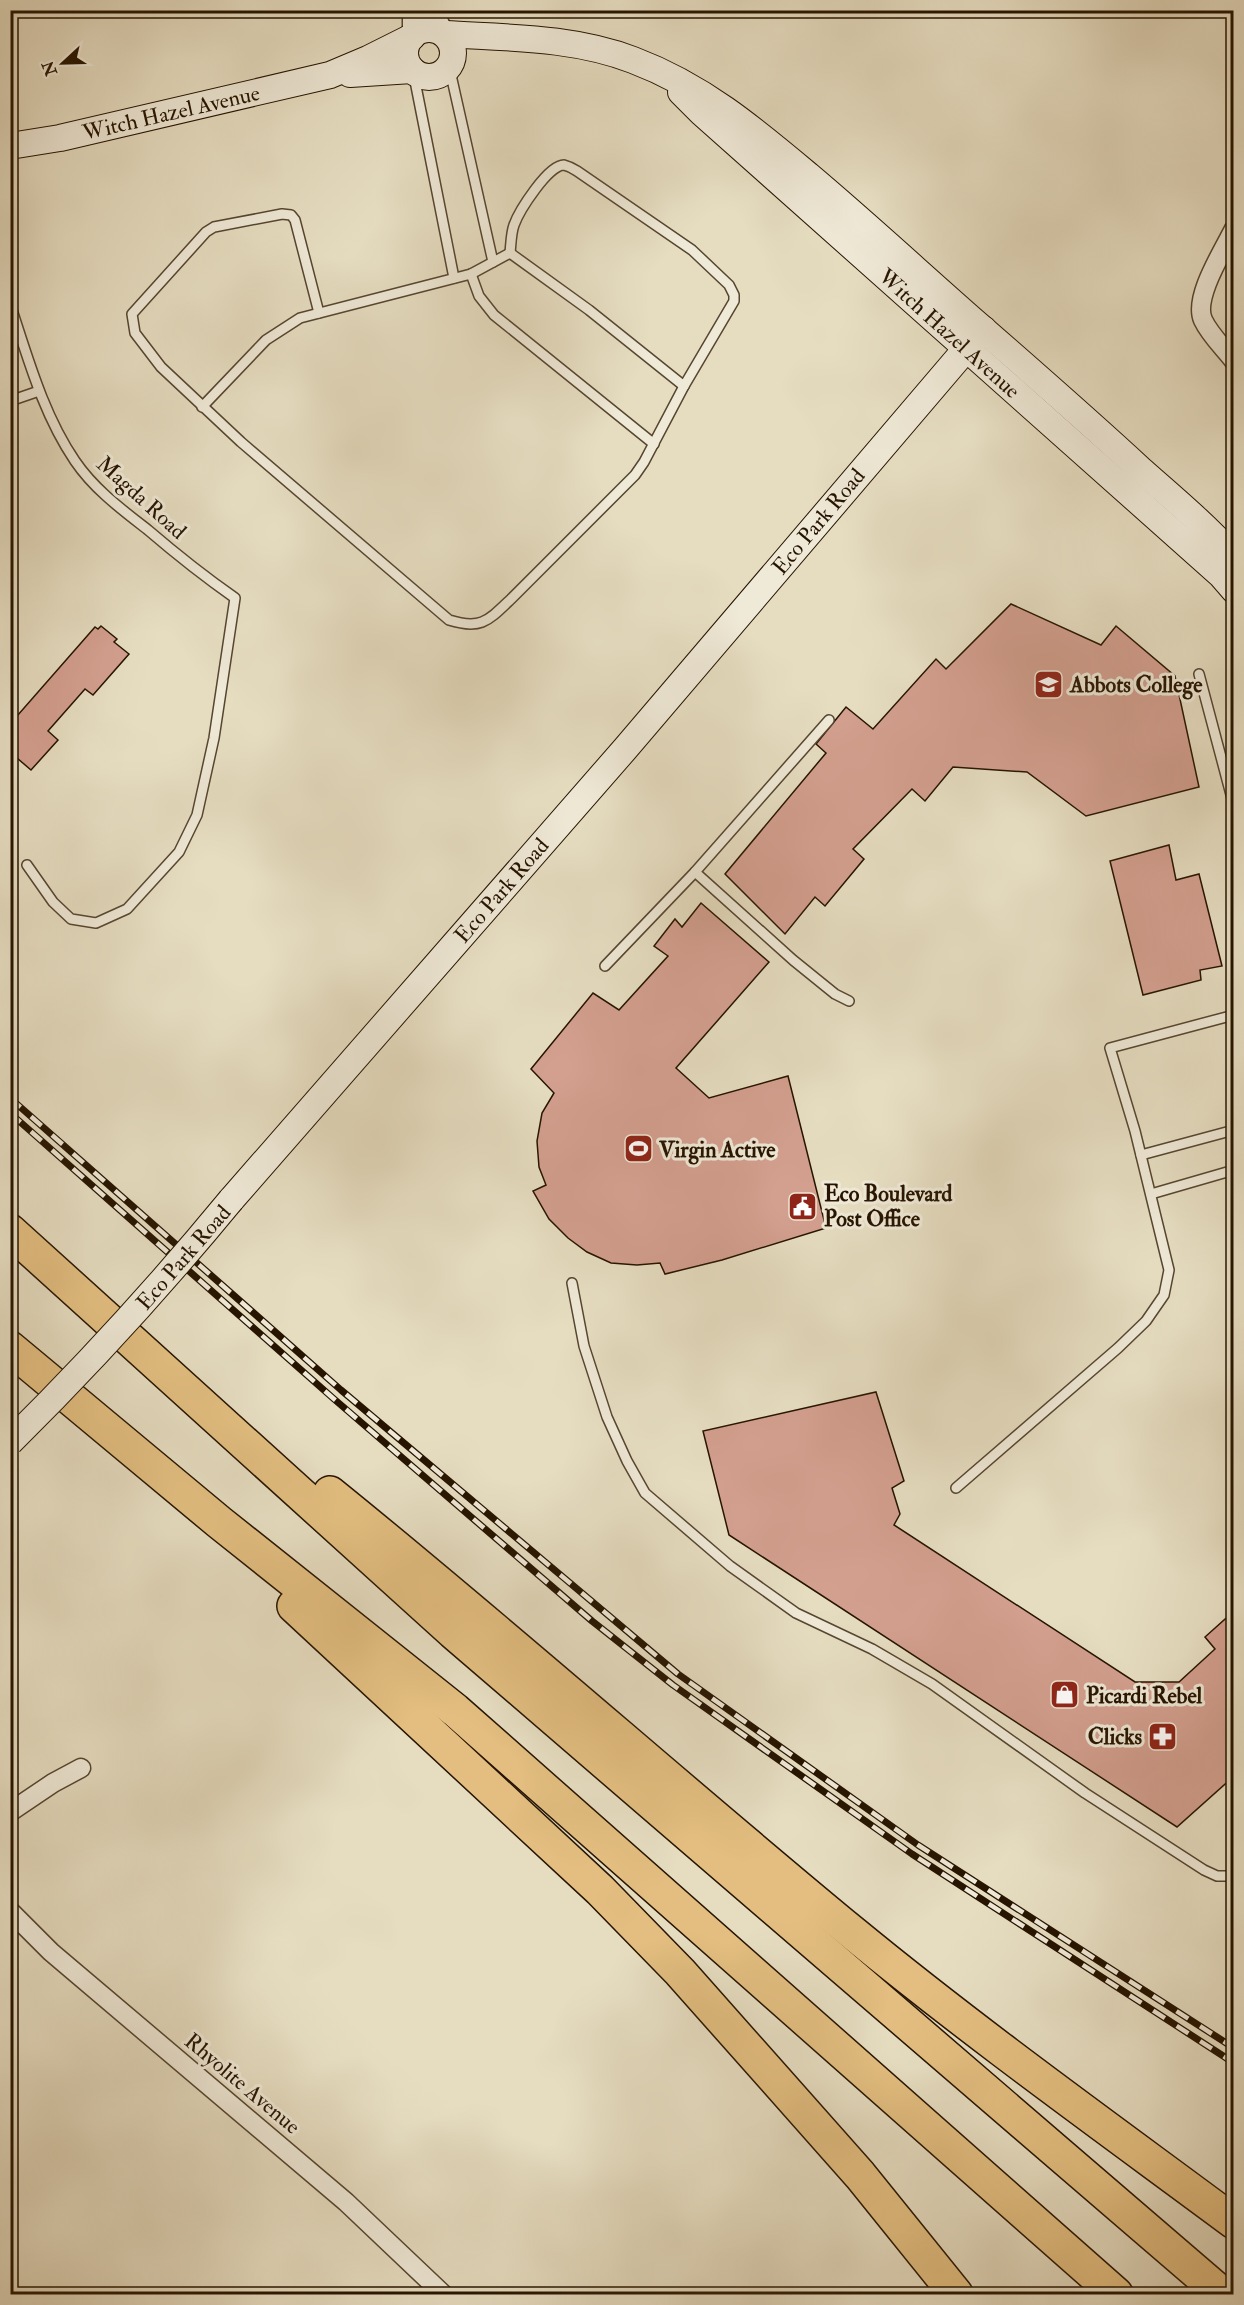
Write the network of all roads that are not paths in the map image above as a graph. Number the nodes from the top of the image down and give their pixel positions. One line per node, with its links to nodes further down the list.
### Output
1 (412, 10): 4 (street)
2 (434, 10): 3 (street)
3 (445, 34): 4 (street); 5 (street, Witch Hazel Avenue); 6 (street)
4 (412, 37): 7 (street); 8 (street, Witch Hazel Avenue)
5 (521, 39): 6 (street, Witch Hazel Avenue); 17 (street, Witch Hazel Avenue)
6 (449, 66): 7 (street); 12 (lane)
7 (412, 70): 8 (street, Witch Hazel Avenue); 14 (lane)
8 (330, 75): 9 (street, Witch Hazel Avenue)
9 (10, 146)
10 (1233, 229): 18 (street)
11 (510, 253): 12 (lane); 19 (lane); 19 (lane)
12 (494, 262): 13 (lane)
13 (471, 274): 14 (lane); 23 (lane)
14 (454, 278): 16 (lane)
15 (10, 304): 20 (lane, Magda Road)
16 (319, 313): 22 (lane); 22 (lane)
17 (974, 338): 24 (street, Witch Hazel Avenue); 25 (street, Witch Hazel Avenue); 42 (street, Eco Park Road, bridge)
18 (1233, 361)
19 (684, 386): 23 (lane)
20 (39, 391): 21 (lane); 29 (lane, Magda Road)
21 (10, 402)
22 (202, 407): 23 (lane)
23 (654, 444)
24 (1233, 557)
25 (1233, 590)
26 (1199, 674): 28 (lane)
27 (829, 720): 30 (lane)
28 (1233, 806)
29 (27, 865)
30 (695, 872): 31 (lane); 32 (lane)
31 (605, 966)
32 (849, 1001)
33 (1233, 1015): 35 (lane)
34 (1233, 1130): 35 (lane)
35 (1141, 1155): 37 (lane)
36 (1233, 1170): 37 (lane)
37 (1151, 1194): 43 (lane)
38 (10, 1231): 39 (highway)
39 (42, 1259): 50 (highway); 55 (highway)
40 (572, 1283): 47 (lane)
41 (10, 1348): 44 (highway)
42 (10, 1442)
43 (956, 1488)
44 (219, 1522): 49 (highway); 54 (highway)
45 (81, 1768): 46 (street)
46 (10, 1812)
47 (1233, 1875)
48 (10, 1911): 51 (street, Rhyolite Avenue)
49 (860, 2175): 52 (highway); 53 (highway)
50 (1233, 2222)
51 (443, 2295)
52 (936, 2295)
53 (956, 2295)
54 (1116, 2295)
55 (1222, 2295)

